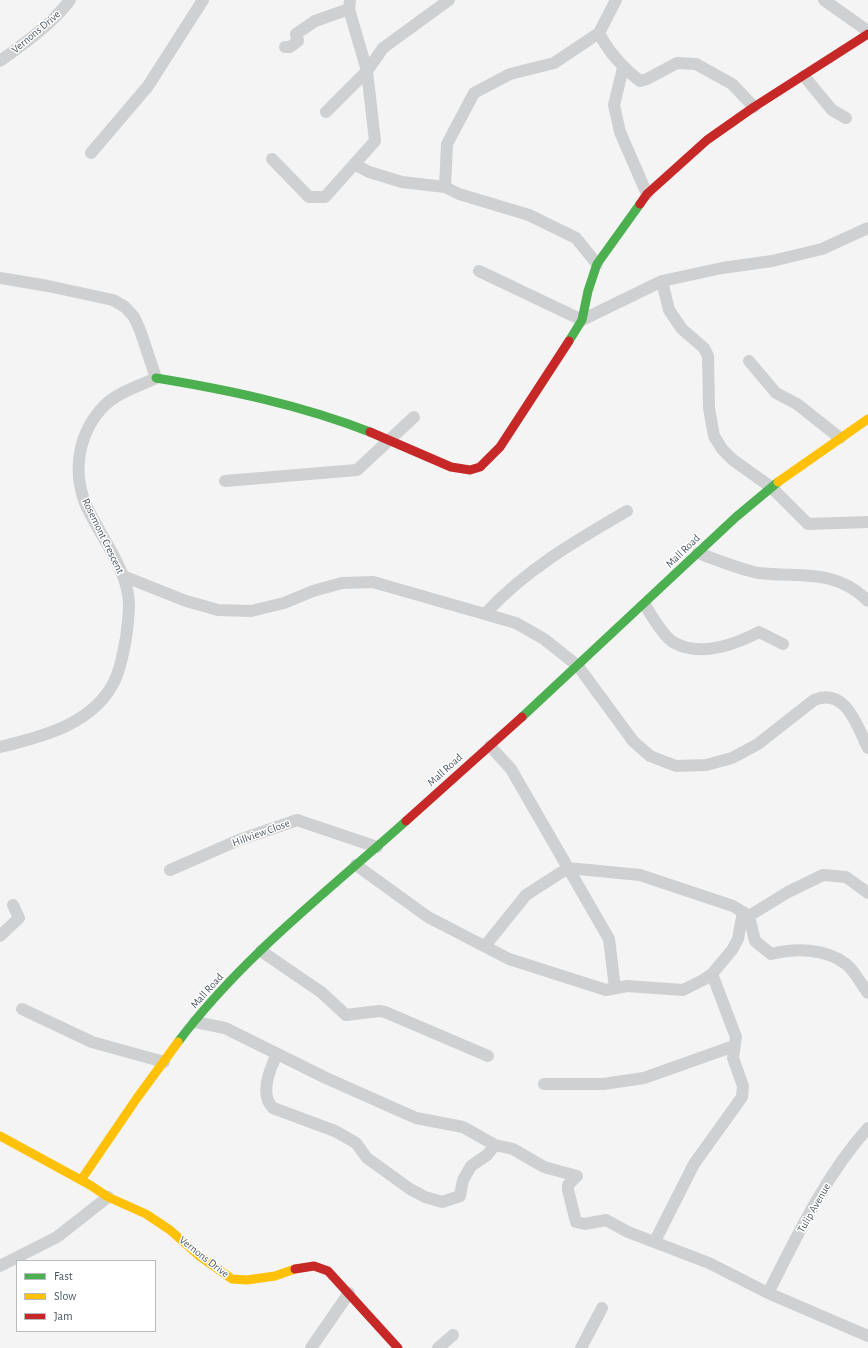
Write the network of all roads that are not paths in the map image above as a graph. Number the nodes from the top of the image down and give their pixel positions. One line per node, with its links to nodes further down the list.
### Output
1 (70, 0): 10 (street, Vernons Drive)
2 (203, 0): 17 (street)
3 (449, 0): 12 (street)
4 (616, 0): 8 (street)
5 (824, 0): 7 (street)
6 (349, 5): 9 (street); 12 (street)
7 (868, 32): 13 (street)
8 (599, 33): 11 (street); 20 (street)
9 (285, 47)
10 (0, 61)
11 (623, 68): 14 (street); 21 (street)
12 (367, 71): 15 (street); 19 (street)
13 (804, 76): 14 (street); 16 (street)
14 (754, 107): 21 (street)
15 (326, 112)
16 (846, 118)
17 (91, 153)
18 (272, 159): 19 (street)
19 (354, 164): 20 (street)
20 (445, 188): 23 (street)
21 (647, 194): 23 (street)
22 (868, 228): 26 (street)
23 (597, 264): 27 (street)
24 (479, 271): 27 (street)
25 (0, 278): 29 (street)
26 (662, 281): 27 (street); 35 (street)
27 (582, 320): 33 (street)
28 (749, 361): 32 (street)
29 (156, 378): 33 (street); 39 (street, Rosemont Crescent)
30 (414, 417): 33 (street)
31 (868, 419): 32 (street, Mall Road)
32 (840, 438): 35 (street, Mall Road)
33 (390, 440): 34 (street)
34 (225, 482)
35 (771, 487): 37 (street); 38 (street, Mall Road)
36 (627, 511): 42 (street)
37 (868, 522)
38 (698, 553): 40 (street); 41 (street, Mall Road)
39 (123, 576): 42 (street); 46 (street, Rosemont Crescent)
40 (868, 601)
41 (645, 605): 43 (street); 44 (street, Mall Road)
42 (486, 613): 44 (street)
43 (783, 644)
44 (578, 666): 45 (street, Mall Road); 47 (street)
45 (490, 746): 48 (street, Mall Road); 50 (street)
46 (0, 747)
47 (868, 748)
48 (377, 847): 49 (street, Mall Road); 51 (street, Hillview Close)
49 (356, 865): 56 (street); 57 (street, Mall Road)
50 (568, 868): 54 (street); 56 (street); 59 (street)
51 (170, 870)
52 (868, 893): 54 (street)
53 (13, 905): 55 (street)
54 (746, 914): 58 (street); 60 (street)
55 (0, 936)
56 (485, 946): 59 (street)
57 (262, 951): 62 (street, Mall Road); 65 (street)
58 (712, 974): 59 (street); 63 (street)
59 (615, 988)
60 (868, 993)
61 (22, 1009): 66 (street)
62 (195, 1022): 64 (street); 66 (street, Mall Road)
63 (734, 1046): 67 (street); 73 (street)
64 (277, 1054): 70 (street); 70 (street)
65 (488, 1056)
66 (164, 1062): 71 (street, Mall Road)
67 (544, 1084)
68 (868, 1128): 76 (street, Tulip Avenue)
69 (0, 1136): 71 (street, Vernons Drive)
70 (495, 1145): 73 (street)
71 (81, 1180): 72 (street, Vernons Drive)
72 (108, 1197): 74 (street); 75 (street, Vernons Drive)
73 (655, 1242): 76 (street)
74 (0, 1266)
75 (349, 1293): 80 (street); 81 (street, Vernons Drive)
76 (768, 1293): 79 (street)
77 (602, 1308): 83 (street)
78 (453, 1335): 82 (street)
79 (868, 1336)
80 (311, 1348)
81 (398, 1348)
82 (438, 1348)
83 (581, 1348)

